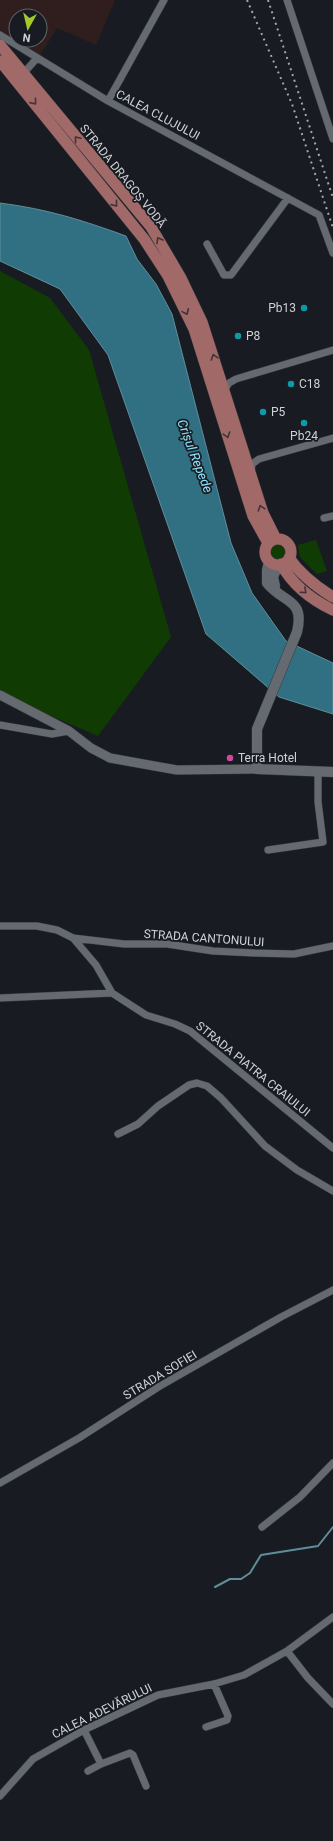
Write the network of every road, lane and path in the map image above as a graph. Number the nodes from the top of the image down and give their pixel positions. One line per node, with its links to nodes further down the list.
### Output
1 (164, 0): 10 (street)
2 (287, 0): 11 (street)
3 (0, 35): 6 (street, CALEA CLUJULUI)
4 (0, 45): 8 (main road, STRADA DRAGOȘ VODĂ)
5 (0, 56): 8 (main road)
6 (37, 58): 8 (street); 10 (street, CALEA CLUJULUI)
7 (0, 62): 9 (main road, STRADA DRAGOȘ VODĂ)
8 (23, 74): 9 (main road, STRADA DRAGOȘ VODĂ)
9 (28, 88): 17 (main road, STRADA DRAGOȘ VODĂ, one-way to 9); 26 (main road, STRADA DRAGOȘ VODĂ, one-way to 26)
10 (108, 101): 13 (street, CALEA CLUJULUI)
11 (330, 120): 12 (street)
12 (333, 138)
13 (288, 198): 14 (street); 15 (street, CALEA CLUJULUI)
14 (207, 244)
15 (333, 253)
16 (333, 350): 18 (street)
17 (220, 377): 18 (street); 19 (main road, STRADA DRAGOȘ VODĂ)
18 (236, 379): 19 (street)
19 (224, 391): 21 (main road, STRADA DRAGOȘ VODĂ)
20 (333, 438): 22 (street)
21 (244, 454): 22 (street); 23 (main road, STRADA DRAGOȘ VODĂ)
22 (259, 459): 23 (street)
23 (250, 475): 26 (main road, STRADA DRAGOȘ VODĂ, one-way to 23)
24 (333, 516): 25 (street)
25 (324, 518)
26 (272, 541): 27 (main road, STRADA DRAGOȘ VODĂ); 27 (main road, STRADA DRAGOȘ VODĂ)
27 (280, 564): 28 (main road, STRADA DRAGOȘ VODĂ); 29 (main road, one-way to 29); 33 (main road)
28 (333, 597)
29 (333, 610)
30 (0, 695): 32 (street)
31 (0, 725): 32 (street)
32 (69, 731): 33 (street)
33 (257, 770): 34 (main road)
34 (318, 772): 35 (main road); 36 (street)
35 (333, 772)
36 (268, 850)
37 (0, 926): 38 (street, STRADA PIATRA CRAIULUI)
38 (73, 938): 39 (street, STRADA CANTONULUI); 40 (street, STRADA PIATRA CRAIULUI)
39 (333, 946)
40 (112, 993): 41 (street); 43 (street, STRADA PIATRA CRAIULUI)
41 (0, 998)
42 (118, 1134): 44 (street)
43 (333, 1148)
44 (333, 1191)
45 (333, 1290): 47 (street, STRADA SOFIEI)
46 (333, 1463): 48 (street)
47 (0, 1483)
48 (262, 1527)
49 (333, 1617): 50 (street, CALEA ADEVĂRULUI)
50 (286, 1651): 51 (street, CALEA ADEVĂRULUI); 52 (street)
51 (214, 1684): 53 (street); 54 (street, CALEA ADEVĂRULUI)
52 (333, 1704)
53 (206, 1727)
54 (84, 1730): 55 (street); 58 (street, CALEA ADEVĂRULUI)
55 (101, 1764): 56 (street); 57 (street)
56 (88, 1771)
57 (146, 1786)
58 (0, 1796)

